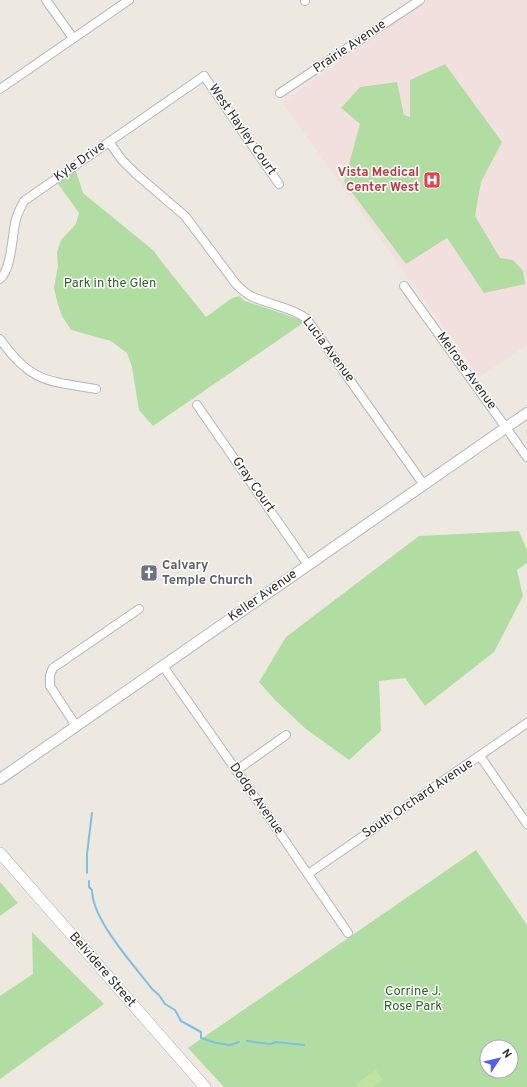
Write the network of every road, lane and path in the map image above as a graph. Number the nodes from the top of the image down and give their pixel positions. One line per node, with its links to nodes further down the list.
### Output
1 (46, 0): 4 (street)
2 (129, 0): 4 (street)
3 (420, 0): 7 (street, Prairie Avenue)
4 (73, 38): 6 (street)
5 (204, 72): 8 (street, Kyle Drive); 9 (street, West Hayley Court)
6 (0, 89)
7 (280, 93)
8 (109, 142): 10 (street, Kyle Drive); 18 (street, Lucia Avenue)
9 (279, 184)
10 (0, 279)
11 (404, 286): 16 (street, Melrose Avenue)
12 (0, 339): 13 (street)
13 (96, 389)
14 (197, 405): 19 (street, Gray Court)
15 (527, 413): 16 (street, Keller Avenue)
16 (507, 427): 17 (street, Melrose Avenue); 18 (street, Keller Avenue)
17 (527, 457)
18 (424, 485): 19 (street, Keller Avenue)
19 (308, 565): 21 (street, Keller Avenue)
20 (139, 609): 23 (street)
21 (163, 666): 23 (street, Keller Avenue); 26 (street, Dodge Avenue)
22 (527, 724): 25 (street, South Orchard Avenue)
23 (76, 726): 27 (street, Keller Avenue)
24 (286, 735): 26 (street)
25 (480, 756): 28 (street); 30 (street, South Orchard Avenue)
26 (236, 770): 30 (street, Dodge Avenue)
27 (0, 779)
28 (527, 824)
29 (0, 853): 32 (main road, Belvidere Street)
30 (308, 874): 31 (street, Dodge Avenue)
31 (348, 933)
32 (205, 1087)

